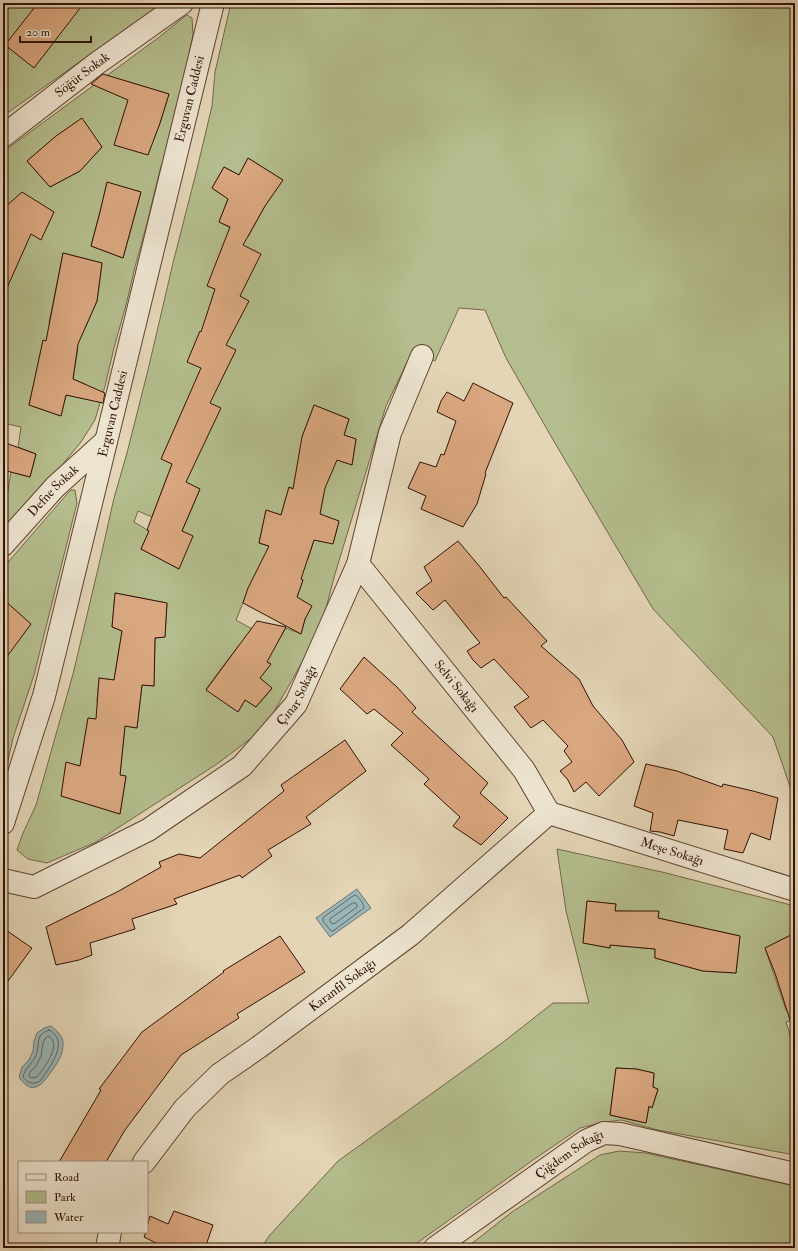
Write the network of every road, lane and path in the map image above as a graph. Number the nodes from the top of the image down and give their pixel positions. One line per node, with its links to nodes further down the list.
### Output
1 (182, 3): 3 (street, Söğüt Sokak)
2 (213, 3): 5 (street, Erguvan Caddesi)
3 (3, 136)
4 (422, 356): 7 (street, Çınar Sokağı)
5 (106, 441): 6 (street, Defne Sokak); 9 (street, Erguvan Caddesi)
6 (3, 545)
7 (358, 564): 8 (street, Selvi Sokağı); 10 (street, Çınar Sokağı)
8 (549, 813): 11 (street, Meşe Sokağı); 12 (street, Karanfil Sokağı)
9 (3, 823)
10 (3, 880)
11 (795, 890)
12 (145, 1161)
13 (795, 1174): 16 (street, Çiğdem Sokağı)
14 (110, 1233): 15 (street)
15 (106, 1248)
16 (435, 1248)

